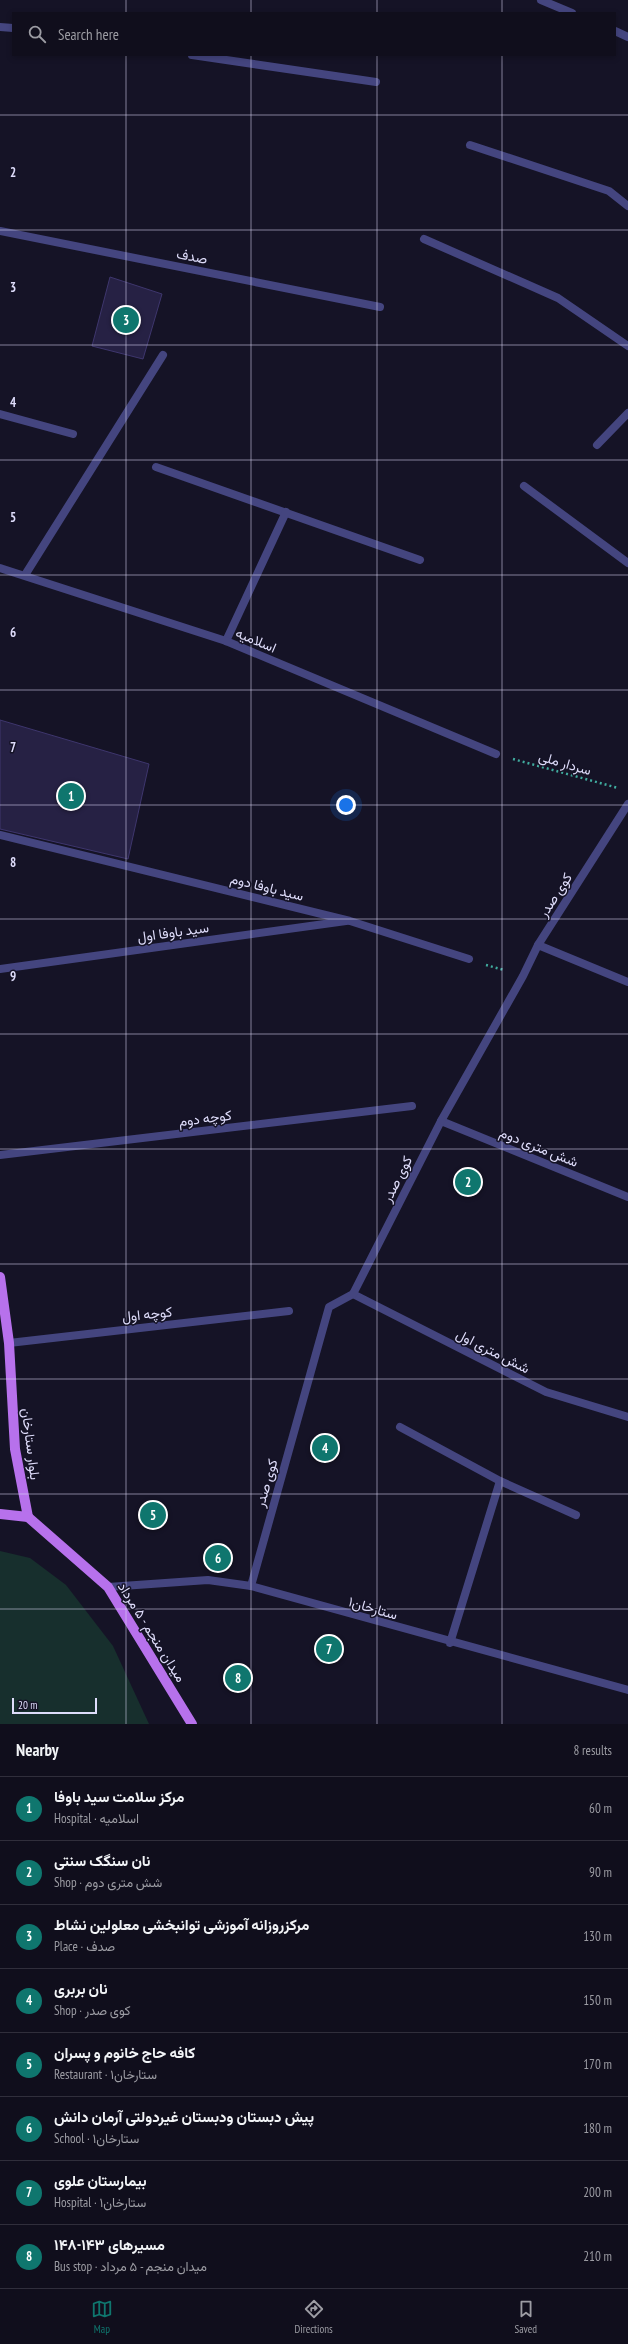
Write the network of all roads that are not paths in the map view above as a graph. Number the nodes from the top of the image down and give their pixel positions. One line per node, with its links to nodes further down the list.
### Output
1 (541, 0): 2 (street)
2 (570, 12)
3 (0, 26): 4 (street)
4 (12, 28)
5 (616, 32): 6 (street)
6 (628, 37)
7 (199, 56): 8 (street)
8 (376, 82)
9 (470, 145): 10 (street)
10 (628, 206)
11 (0, 231): 13 (street, صدف)
12 (424, 239): 14 (street)
13 (380, 307)
14 (628, 346)
15 (163, 355): 26 (street)
16 (628, 413): 19 (street)
17 (0, 414): 18 (street)
18 (73, 434)
19 (597, 445)
20 (156, 467): 22 (street)
21 (524, 486): 24 (street)
22 (286, 512): 23 (street); 27 (street)
23 (420, 560)
24 (628, 563)
25 (0, 568): 26 (street, اسلامیه)
26 (25, 575): 27 (street, اسلامیه)
27 (226, 641): 28 (street, اسلامیه)
28 (496, 754)
29 (628, 804): 32 (street, کوی صدر)
30 (0, 835): 31 (street, سید باوفا دوم)
31 (350, 921): 33 (street, سید باوفا دوم); 34 (street, سید باوفا اول)
32 (538, 945): 35 (street); 37 (street, کوی صدر)
33 (469, 959)
34 (0, 969)
35 (628, 982)
36 (412, 1106): 38 (street, کوچه دوم)
37 (441, 1121): 39 (street, شش متری دوم); 41 (street, کوی صدر)
38 (0, 1155)
39 (628, 1197)
40 (0, 1277): 43 (main road, بلوار ستارخان)
41 (353, 1294): 44 (street, شش متری اول); 50 (street, کوی صدر)
42 (289, 1311): 43 (street, کوچه اول)
43 (9, 1343): 49 (main road, بلوار ستارخان)
44 (628, 1417)
45 (400, 1427): 46 (street)
46 (500, 1481): 48 (street); 52 (street)
47 (0, 1514): 49 (main road)
48 (576, 1515)
49 (28, 1517): 51 (main road, میدان منجم - ۵ مرداد)
50 (251, 1586): 51 (street, ستارخان۱); 52 (street, ستارخان۱)
51 (108, 1587): 54 (main road, میدان منجم - ۵ مرداد)
52 (450, 1643): 53 (street, ستارخان۱)
53 (628, 1690)
54 (192, 1724)

